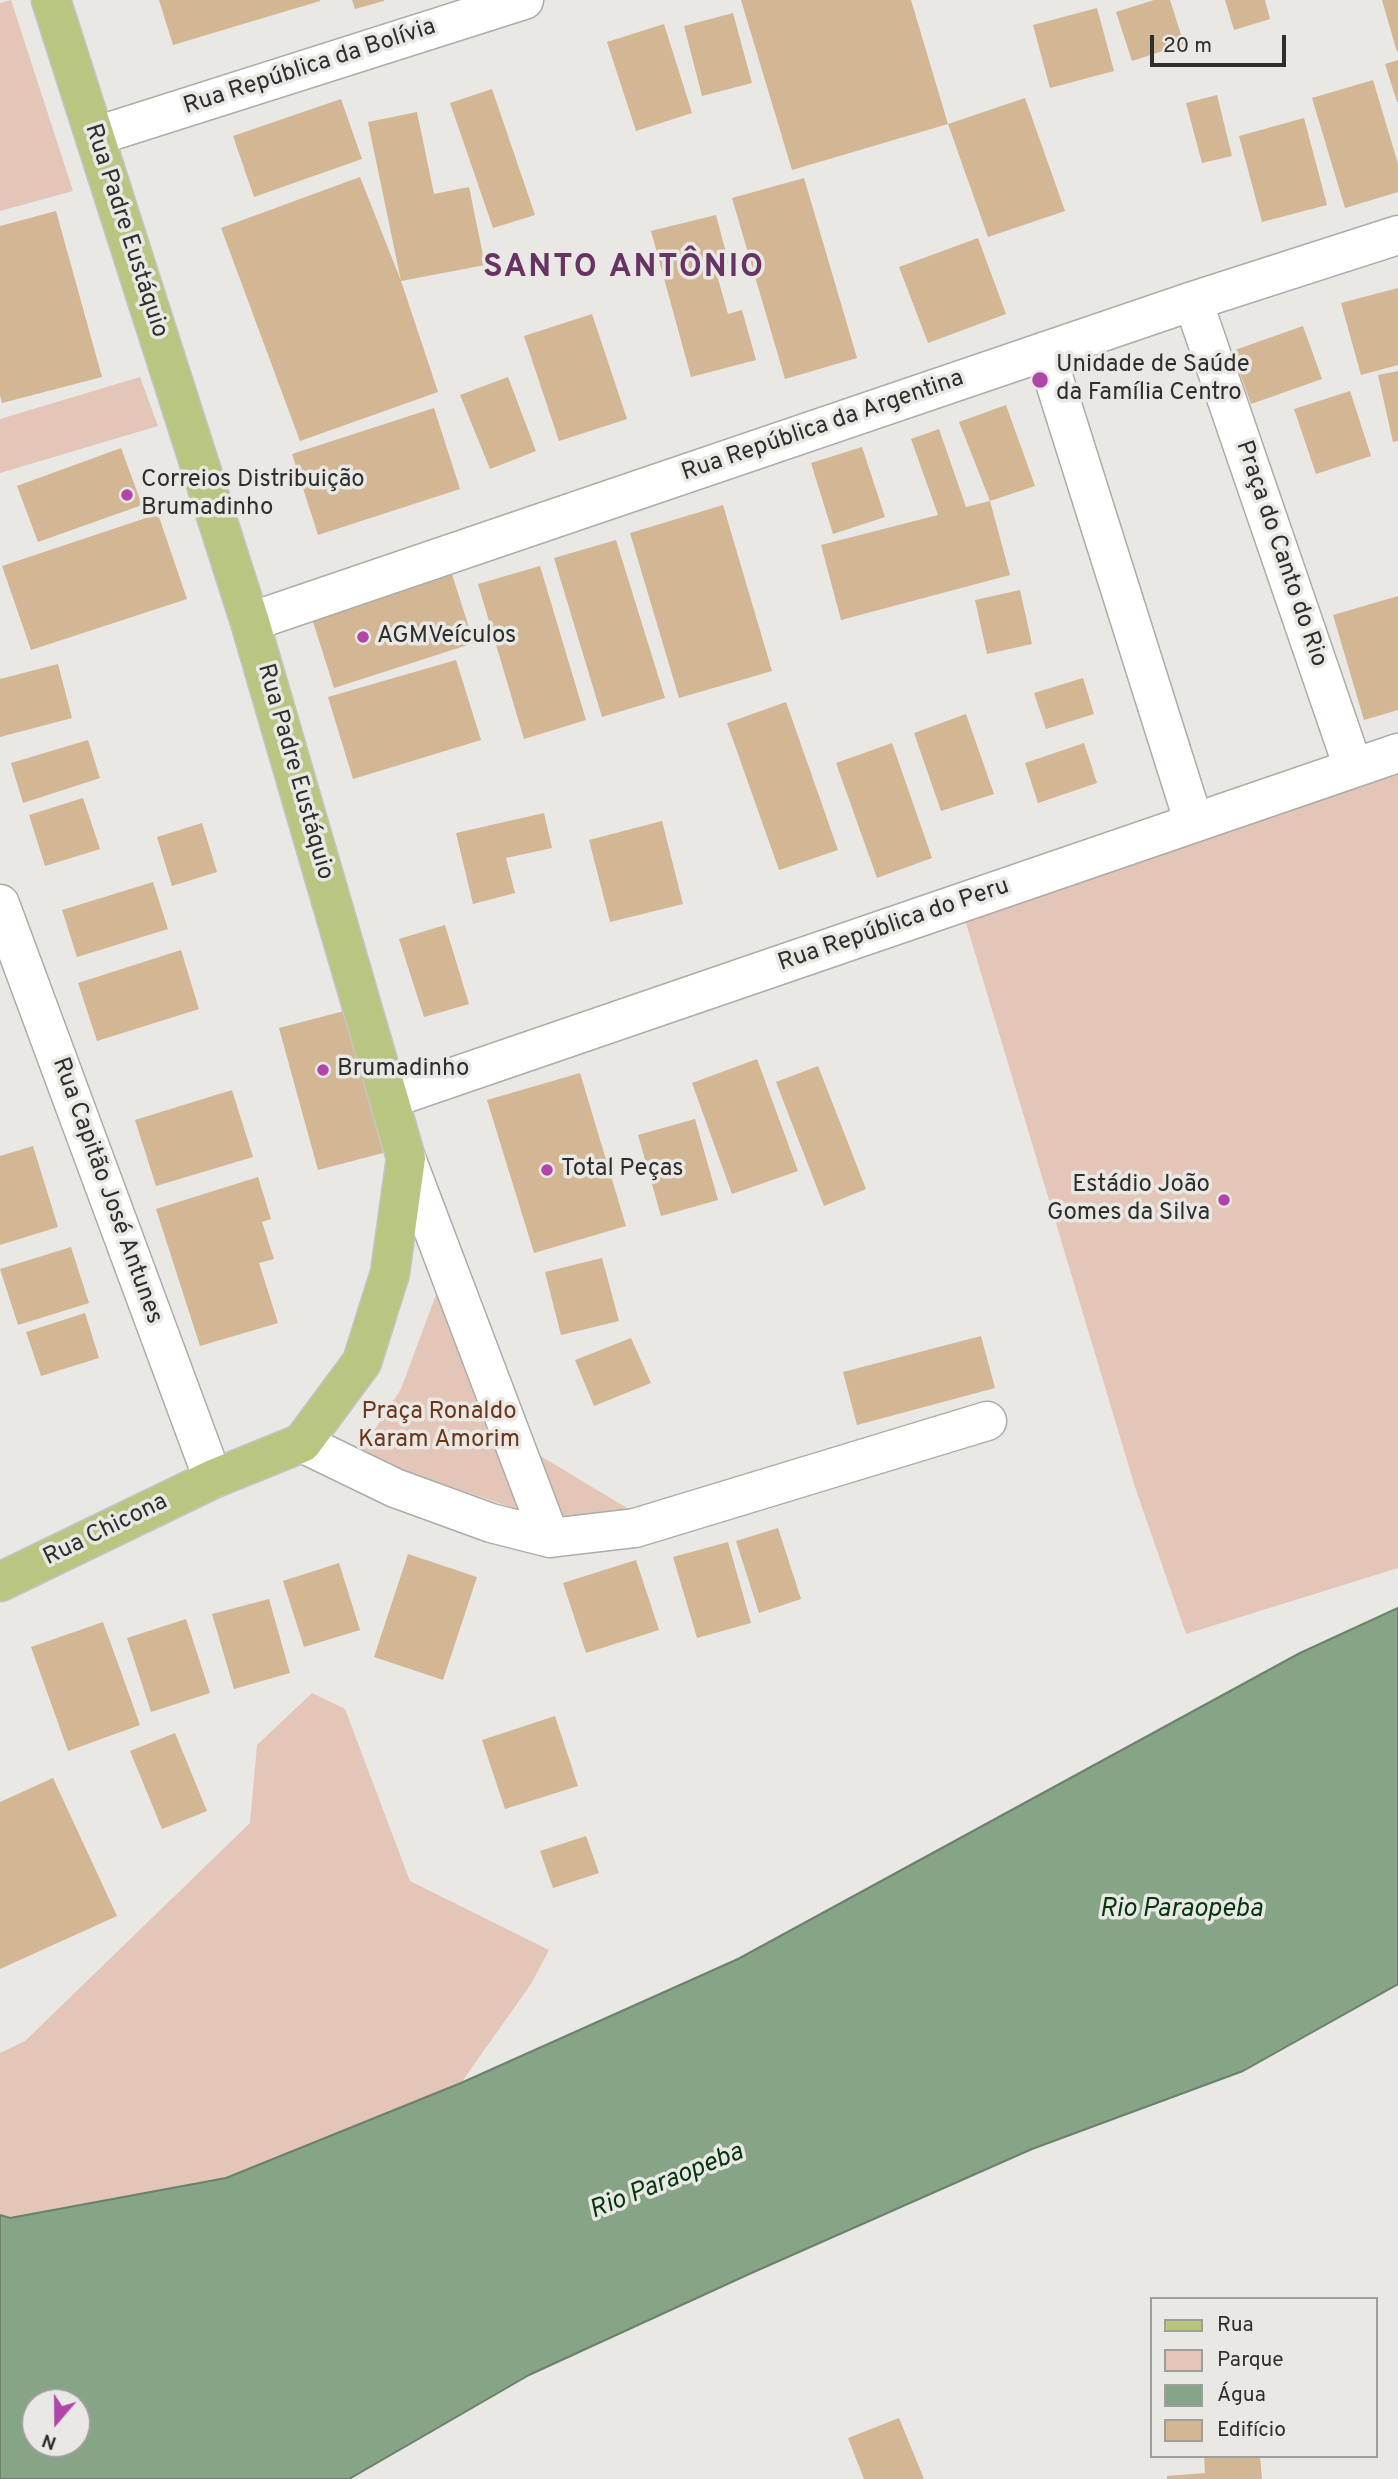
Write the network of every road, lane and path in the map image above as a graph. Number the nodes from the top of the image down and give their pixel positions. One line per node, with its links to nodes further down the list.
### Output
1 (51, 0): 3 (main road, Rua Padre Eustáquio)
2 (524, 0): 3 (street, Rua República da Bolívia)
3 (96, 136): 7 (main road, Rua Padre Eustáquio)
4 (1398, 235): 5 (street, Rua República da Argentina)
5 (1193, 301): 6 (street, Rua República da Argentina); 9 (street, Praça do Canto do Rio)
6 (1045, 351): 7 (street, Rua República da Argentina); 10 (street)
7 (250, 622): 12 (main road, Rua Padre Eustáquio)
8 (1398, 754): 9 (street, Rua República do Peru)
9 (1353, 767): 10 (street, Rua República do Peru)
10 (1194, 823): 12 (street, Rua República do Peru)
11 (0, 904): 16 (street, Rua Capitão José Antunes)
12 (389, 1099): 13 (main road, Rua Padre Eustáquio)
13 (407, 1158): 15 (main road, Rua Padre Eustáquio); 17 (street)
14 (986, 1421): 17 (street)
15 (302, 1443): 16 (main road); 17 (street)
16 (213, 1479): 18 (main road, Rua Chicona)
17 (550, 1538)
18 (0, 1582)

